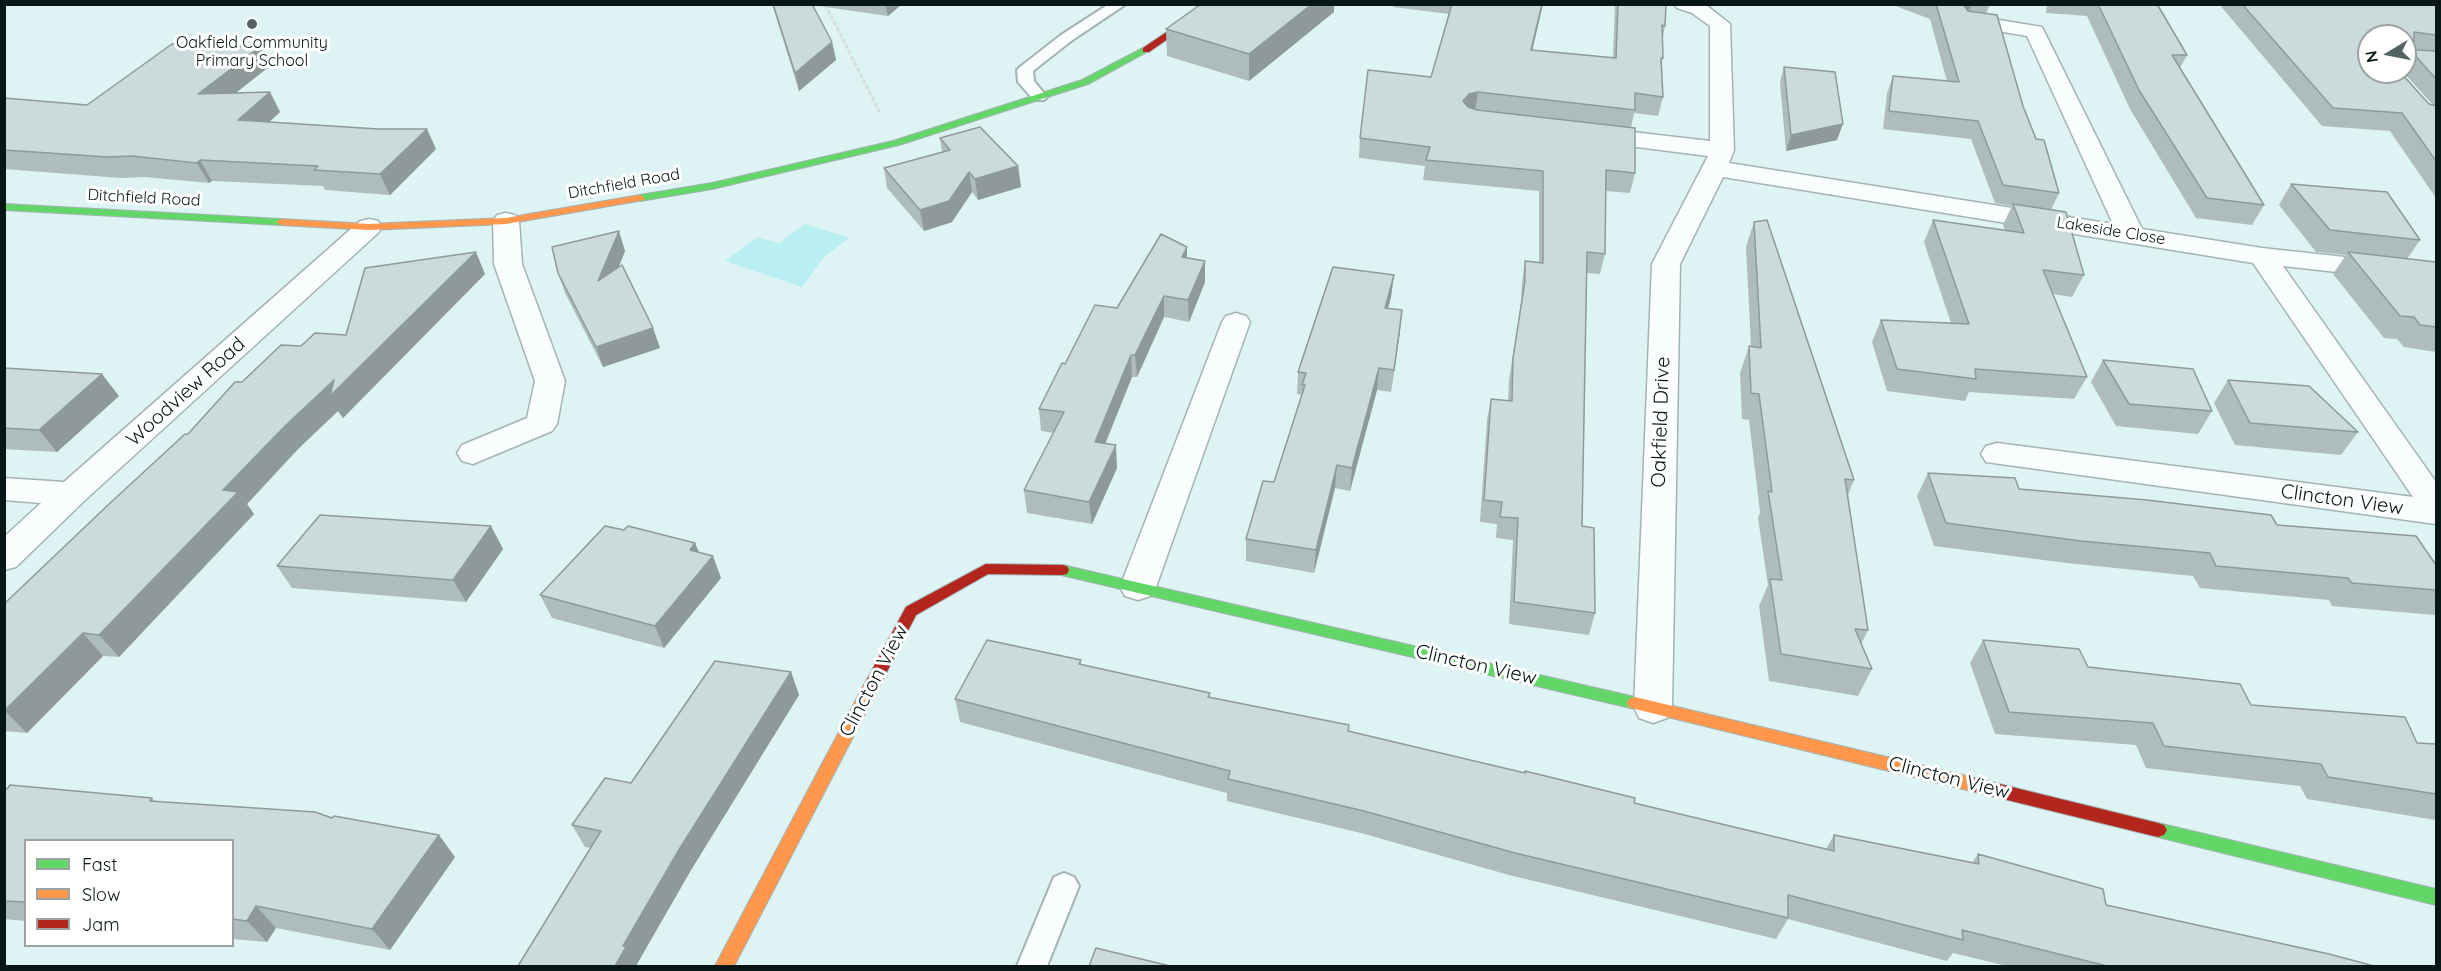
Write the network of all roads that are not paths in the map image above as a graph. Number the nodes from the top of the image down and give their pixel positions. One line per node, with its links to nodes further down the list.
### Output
1 (1119, 4): 5 (lane)
2 (1214, 4): 5 (street, Ditchfield Road)
3 (1684, 4): 7 (street, Oakfield Drive)
4 (1969, 21): 11 (street)
5 (1039, 97): 9 (street, Ditchfield Road)
6 (1569, 132): 7 (street)
7 (1718, 159): 11 (street, Lakeside Close); 23 (street, Oakfield Drive)
8 (4, 207): 10 (street, Ditchfield Road)
9 (506, 221): 10 (street, Ditchfield Road); 15 (street)
10 (369, 227): 18 (street, Woodview Road)
11 (2131, 234): 12 (street, Lakeside Close)
12 (2262, 256): 13 (street, Lakeside Close); 19 (street, Clincton View)
13 (2436, 275)
14 (1236, 322): 22 (street)
15 (473, 453)
16 (1997, 454): 20 (street, Clincton View)
17 (4, 489): 18 (street)
18 (72, 494): 21 (street, Woodview Road)
19 (2436, 506)
20 (2436, 512)
21 (4, 558)
22 (1138, 587): 23 (street, Clincton View); 26 (street, Clincton View)
23 (1653, 707): 25 (street, Clincton View)
24 (1064, 886): 27 (lane)
25 (2436, 897)
26 (724, 966)
27 (1032, 966)

